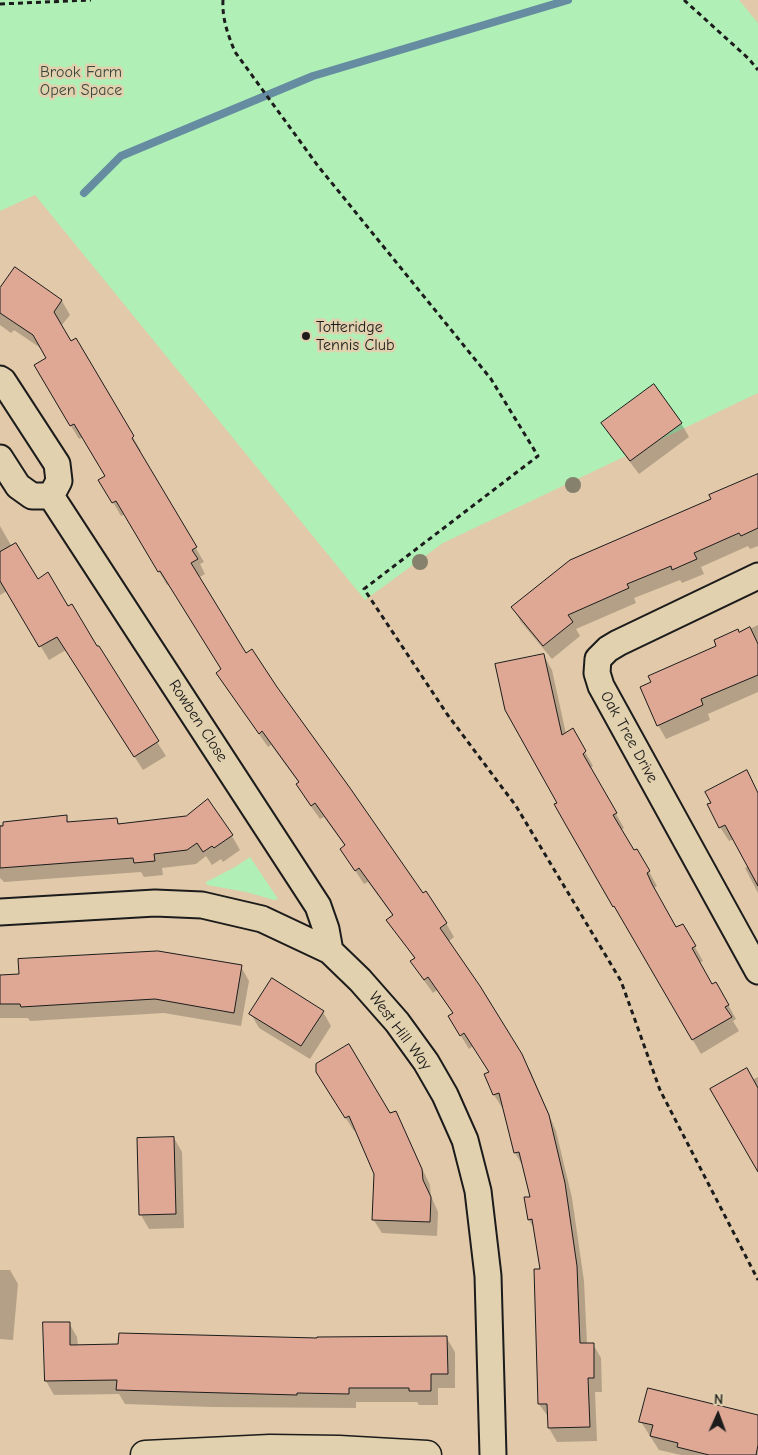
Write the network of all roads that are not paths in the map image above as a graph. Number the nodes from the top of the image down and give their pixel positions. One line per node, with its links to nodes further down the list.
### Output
1 (0, 379): 3 (street)
2 (0, 458): 3 (street)
3 (51, 496): 6 (street, Rowben Close)
4 (758, 576): 7 (street, Oak Tree Drive)
5 (0, 912): 6 (street, West Hill Way)
6 (330, 952): 11 (street, West Hill Way)
7 (758, 971)
8 (145, 1455): 9 (main road)
9 (422, 1455): 10 (main road)
10 (426, 1455)
11 (494, 1455)

